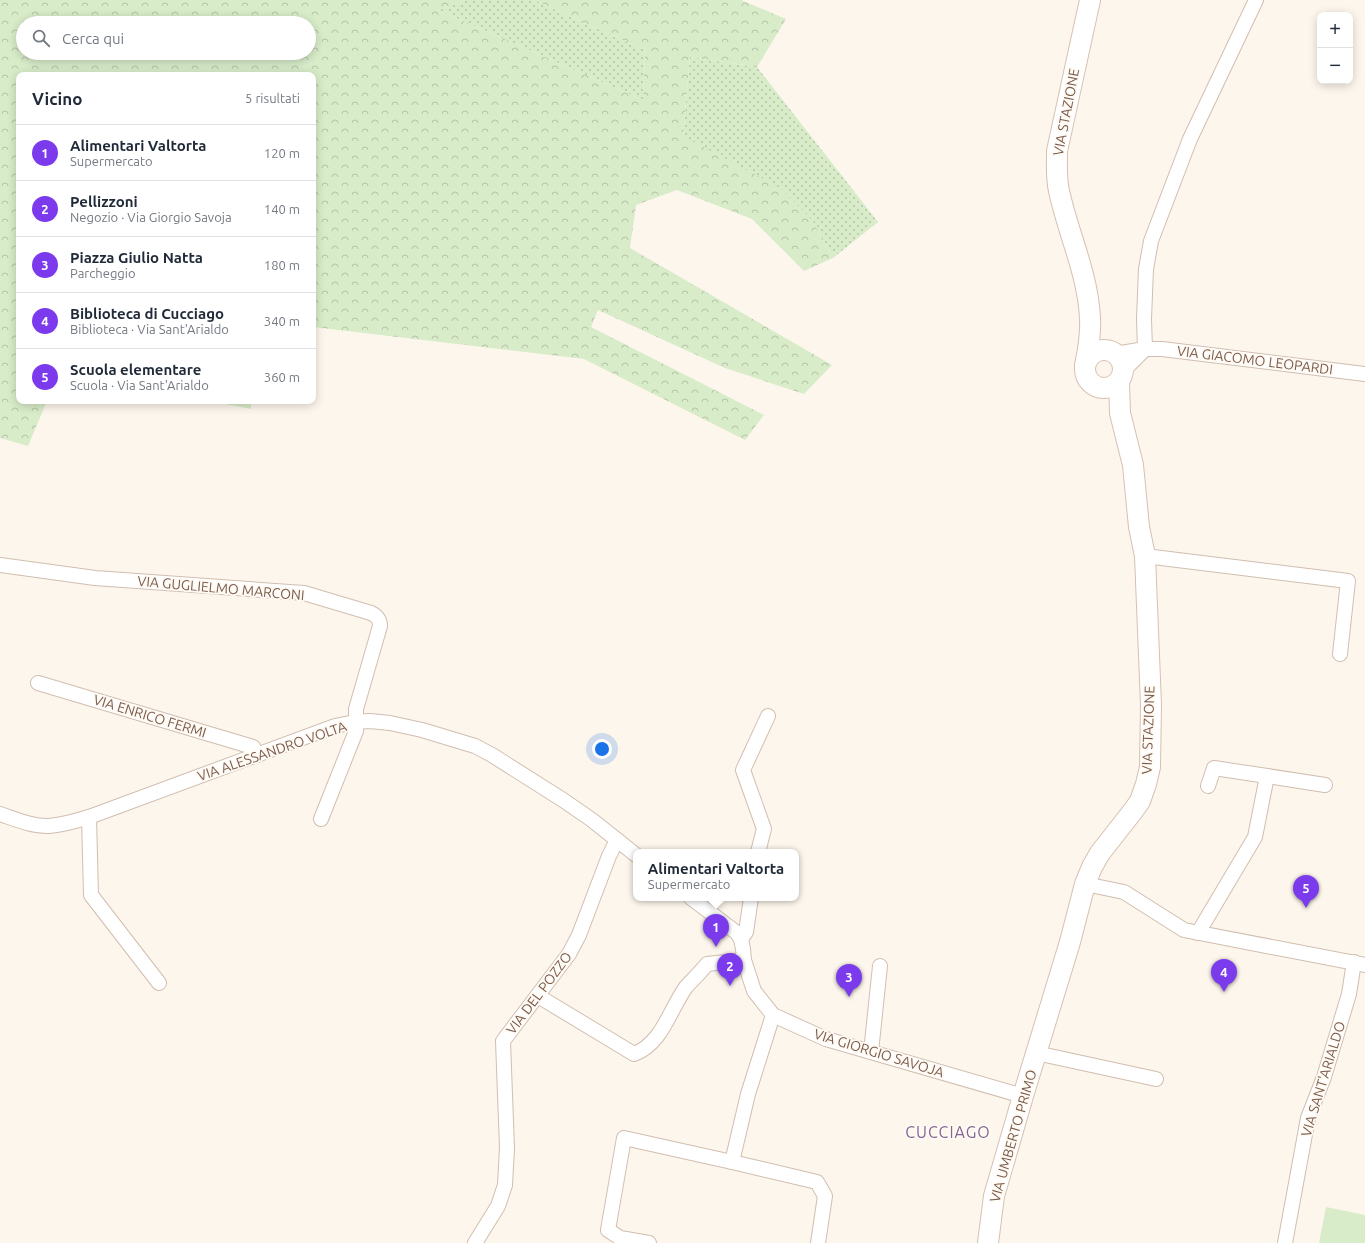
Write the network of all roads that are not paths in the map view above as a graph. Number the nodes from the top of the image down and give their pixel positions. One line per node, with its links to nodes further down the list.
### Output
1 (1090, 0): 3 (main road, VIA STAZIONE)
2 (1256, 0): 4 (street)
3 (1090, 318): 5 (main road, VIA STAZIONE); 6 (main road, VIA STAZIONE)
4 (1144, 349): 5 (street, VIA GIACOMO LEOPARDI); 7 (street, VIA GIACOMO LEOPARDI); 8 (street)
5 (1112, 353): 6 (main road); 8 (main road)
6 (1085, 366): 9 (main road)
7 (1365, 374)
8 (1121, 378): 9 (main road); 10 (main road, VIA STAZIONE)
9 (1095, 386): 10 (main road, VIA STAZIONE)
10 (1122, 422): 11 (main road, VIA STAZIONE)
11 (1145, 556): 13 (street); 27 (main road, VIA STAZIONE)
12 (0, 565): 16 (street, VIA GUGLIELMO MARCONI)
13 (1340, 654)
14 (38, 683): 17 (street, VIA ENRICO FERMI)
15 (768, 716): 25 (street)
16 (355, 722): 17 (street, VIA ALESSANDRO VOLTA); 23 (street, VIA GUGLIELMO MARCONI); 24 (street, VIA ALESSANDRO VOLTA)
17 (257, 755): 22 (street, VIA ALESSANDRO VOLTA)
18 (1267, 776): 19 (street); 20 (street); 31 (street)
19 (1325, 785)
20 (1208, 786)
21 (0, 814): 22 (street, VIA ALESSANDRO VOLTA)
22 (89, 817): 36 (street)
23 (321, 819)
24 (617, 840): 26 (street, VIA ALESSANDRO VOLTA); 37 (street, VIA DEL POZZO)
25 (759, 849)
26 (633, 853)
27 (1085, 884): 30 (main road, VIA STAZIONE); 31 (street, VIA SANT'ARIALDO)
28 (695, 901): 32 (street)
29 (751, 901): 32 (street)
30 (1078, 910): 40 (main road, VIA UMBERTO PRIMO)
31 (1198, 933): 34 (street, VIA SANT'ARIALDO)
32 (741, 939): 33 (street, VIA GIORGIO SAVOJA)
33 (744, 960): 37 (street); 38 (street, VIA GIORGIO SAVOJA)
34 (1361, 961): 48 (street, VIA SANT'ARIALDO)
35 (880, 966): 39 (street)
36 (159, 983)
37 (538, 996): 44 (street, VIA DEL POZZO)
38 (773, 1015): 39 (street, VIA GIORGIO SAVOJA); 43 (street)
39 (871, 1052): 42 (street, VIA GIORGIO SAVOJA)
40 (1036, 1053): 41 (street, VIA UMBERTO PRIMO); 42 (main road, VIA UMBERTO PRIMO)
41 (1156, 1079)
42 (1022, 1096): 47 (main road, VIA UMBERTO PRIMO)
43 (732, 1162): 45 (street); 46 (street)
44 (475, 1243)
45 (649, 1243)
46 (818, 1243)
47 (988, 1243)
48 (1285, 1243)

